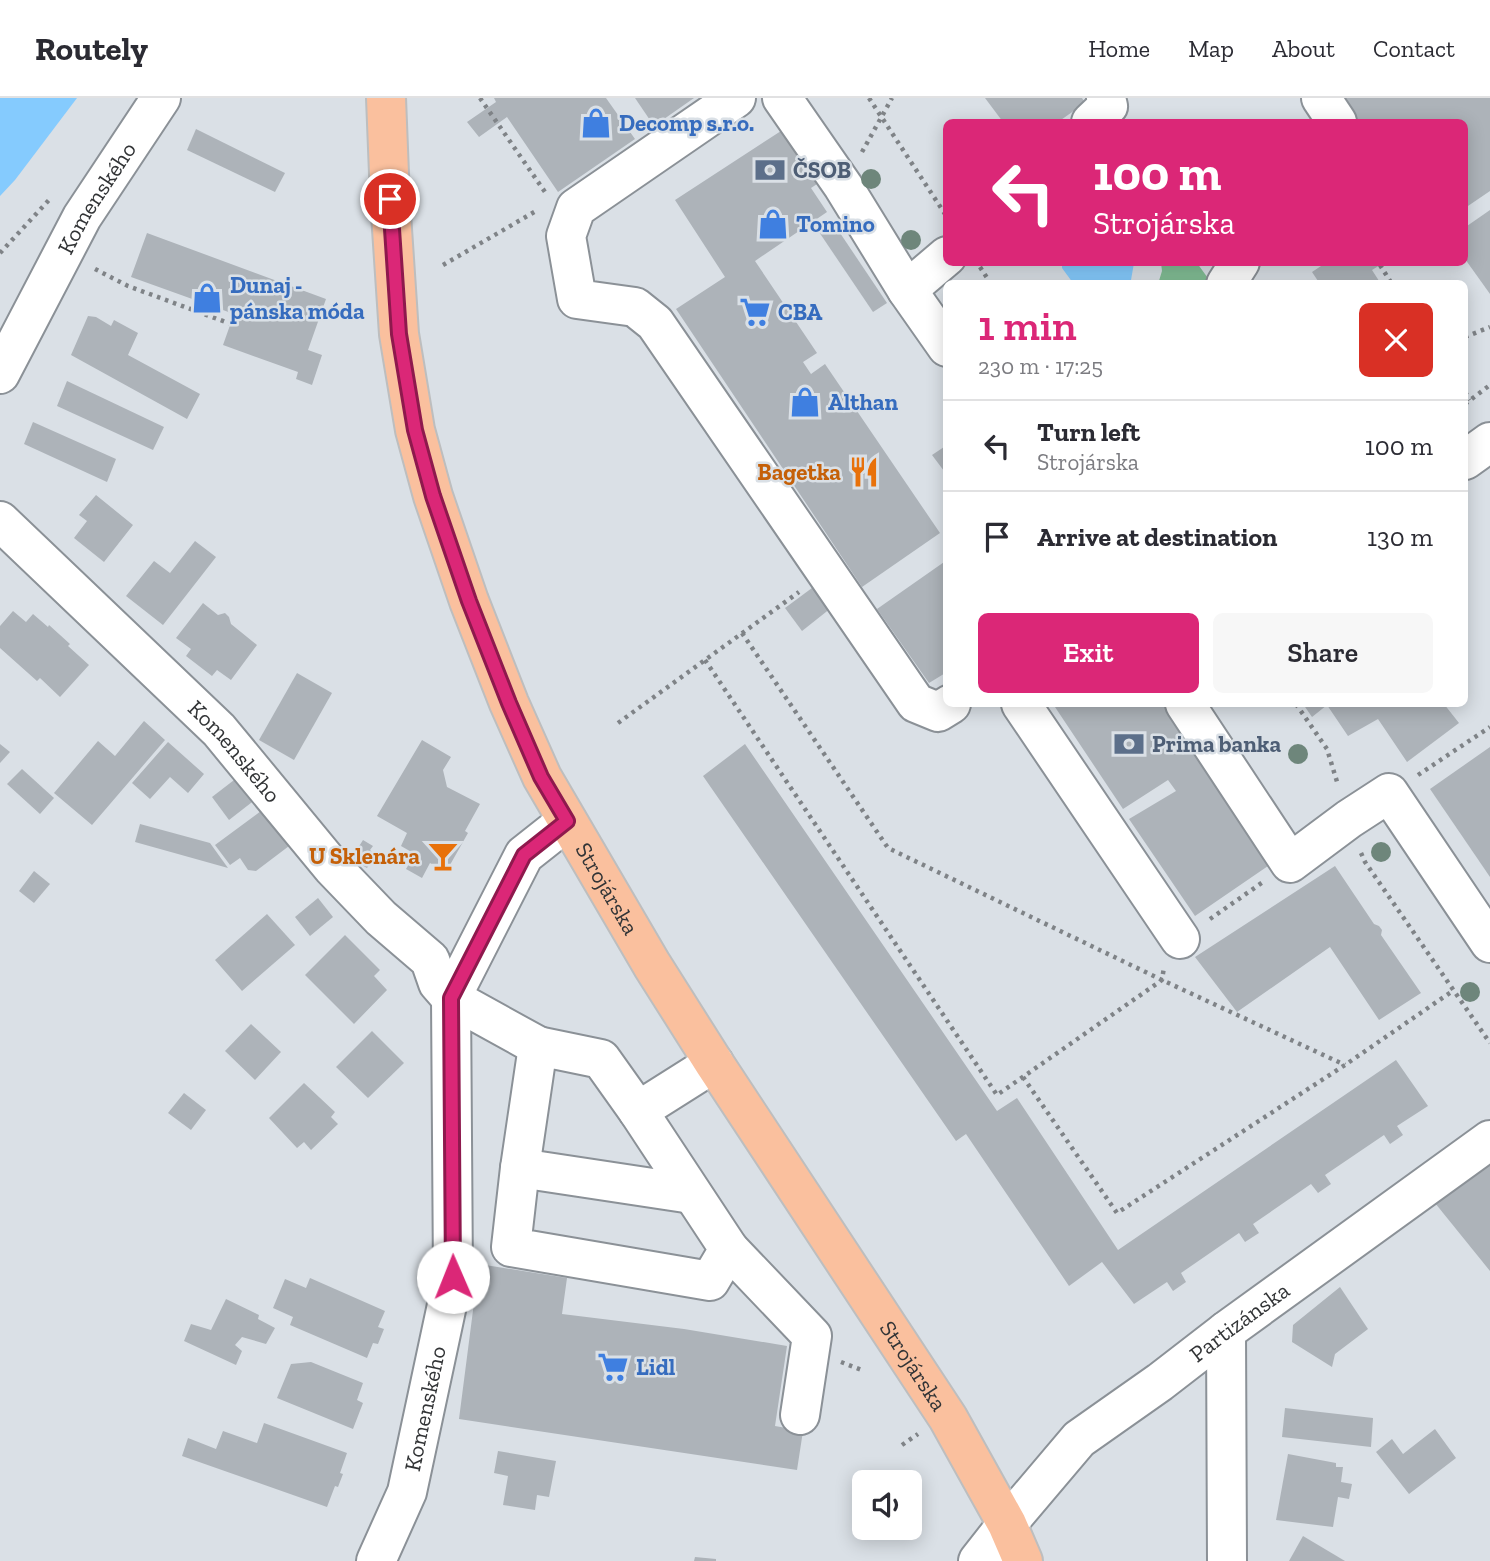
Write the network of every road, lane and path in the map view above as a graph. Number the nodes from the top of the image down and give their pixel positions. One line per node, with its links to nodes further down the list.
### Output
1 (161, 98): 17 (street, Komenského)
2 (386, 98): 42 (main road, Strojárska)
3 (480, 98): 14 (path)
4 (736, 98): 31 (street)
5 (782, 98): 13 (street)
6 (869, 98): 10 (path)
7 (892, 98): 10 (path)
8 (1106, 98): 11 (street)
9 (1321, 98): 12 (street)
10 (881, 117): 13 (path); 16 (path)
11 (1094, 119)
12 (1335, 119)
13 (843, 186): 20 (street)
14 (552, 202)
15 (540, 209): 19 (path)
16 (943, 211)
17 (64, 252): 21 (path); 25 (street, Komenského)
18 (943, 259): 20 (street)
19 (443, 265)
20 (907, 290): 24 (street)
21 (230, 324)
22 (1490, 327): 23 (path)
23 (1468, 336)
24 (943, 341)
25 (0, 374)
26 (1490, 385): 27 (path)
27 (1468, 401)
28 (1490, 442): 29 (street)
29 (1468, 458)
30 (0, 521): 48 (street, Komenského)
31 (826, 572): 32 (path); 34 (street)
32 (742, 633): 33 (path); 46 (path)
33 (705, 660): 38 (path); 53 (path)
34 (946, 707)
35 (1023, 707): 44 (street)
36 (1187, 707): 43 (street)
37 (1298, 707): 41 (path)
38 (618, 723)
39 (1490, 727): 40 (path)
40 (1389, 793): 41 (street); 45 (street)
41 (1349, 820): 43 (street); 47 (path)
42 (567, 821): 48 (street, Komenského); 51 (main road, Strojárska)
43 (1290, 863): 44 (path)
44 (1180, 939): 46 (path)
45 (1490, 943)
46 (1162, 980): 52 (path); 53 (path)
47 (1454, 990): 49 (path); 52 (path)
48 (451, 998): 50 (street); 64 (street, Komenského)
49 (1490, 1043)
50 (538, 1046): 54 (street); 56 (street)
51 (714, 1063): 54 (street); 63 (main road, Strojárska)
52 (1345, 1065): 53 (path)
53 (1023, 1077)
54 (638, 1111): 57 (street)
55 (1490, 1140): 59 (street, Partizánska)
56 (520, 1168): 57 (street); 58 (street)
57 (692, 1194): 58 (street)
58 (729, 1249): 60 (street)
59 (1226, 1331): 63 (street, Partizánska); 68 (street)
60 (800, 1415)
61 (919, 1434): 62 (path)
62 (902, 1445)
63 (1007, 1524): 65 (street); 66 (main road, Strojárska); 67 (street)
64 (376, 1561)
65 (978, 1561)
66 (1023, 1561)
67 (1042, 1561)
68 (1227, 1561)

